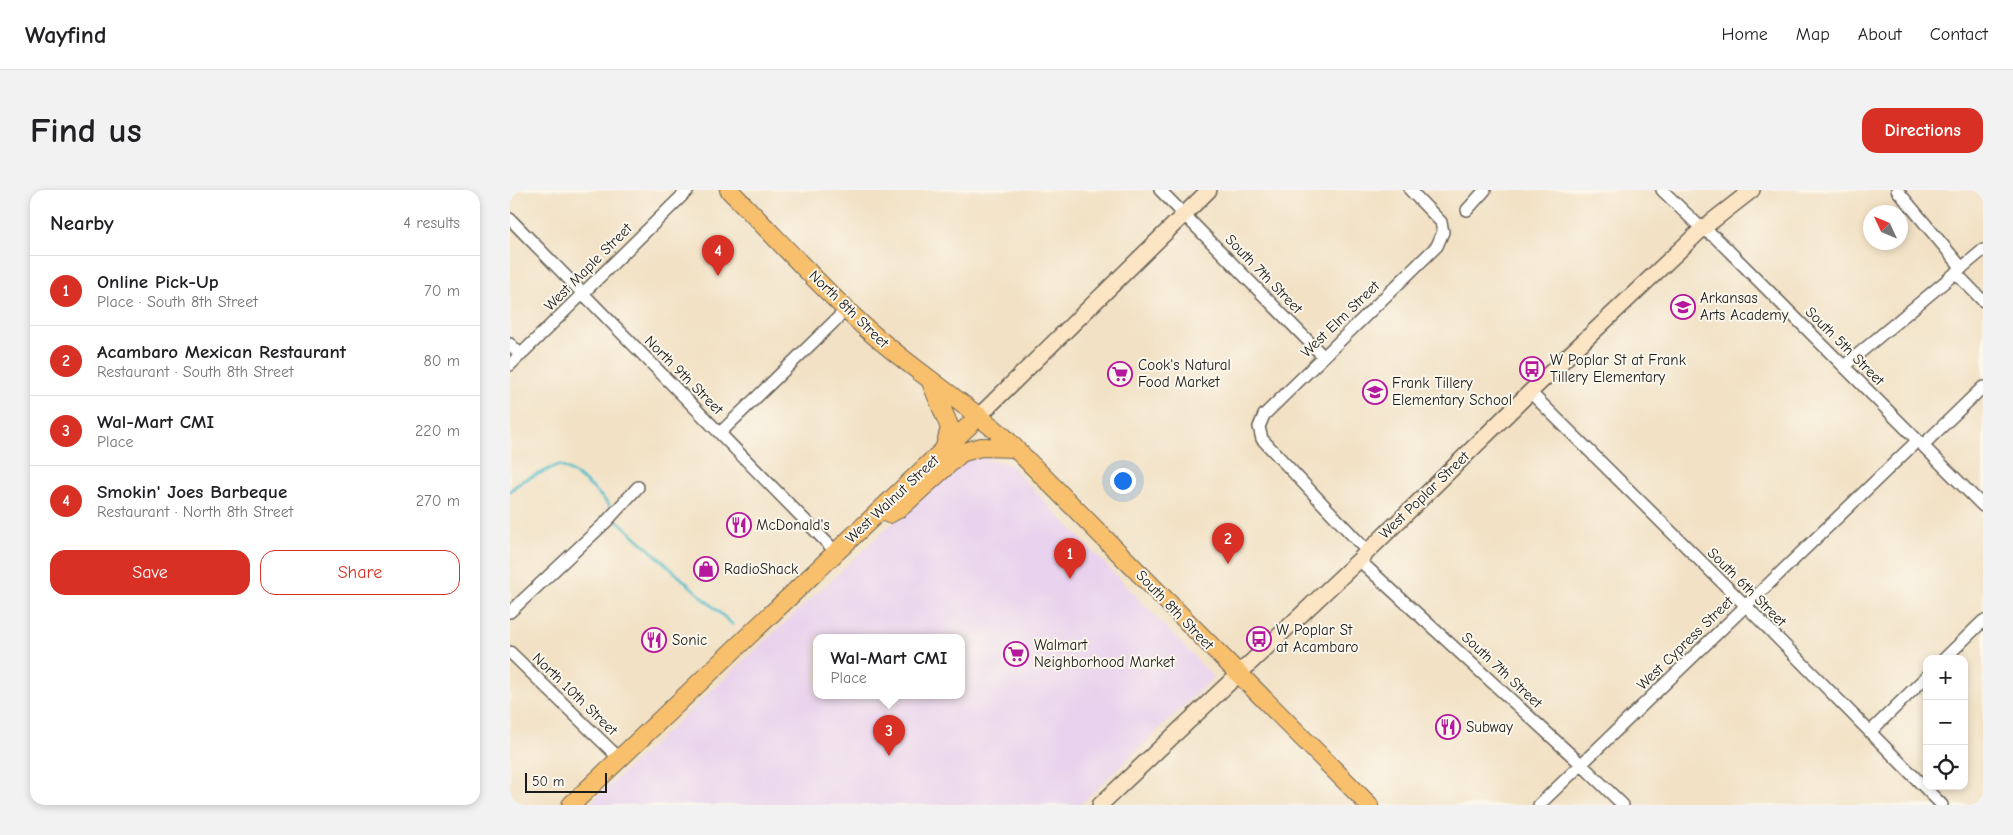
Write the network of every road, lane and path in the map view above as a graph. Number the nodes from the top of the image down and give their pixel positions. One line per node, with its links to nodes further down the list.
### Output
1 (688, 190): 16 (street, West Maple Street)
2 (729, 190): 18 (main road, North 8th Street)
3 (1160, 190): 11 (street, South 7th Street)
4 (1209, 190): 11 (street, West Walnut Street)
5 (1410, 190): 21 (street, West Elm Street)
6 (1485, 190): 10 (street)
7 (1662, 190): 13 (street, South 5th Street)
8 (1752, 190): 13 (street, West Poplar Street)
9 (1897, 190): 15 (street)
10 (1467, 210)
11 (1184, 214): 21 (street, South 7th Street); 27 (street, West Walnut Street)
12 (510, 219): 16 (street, North 9th Street)
13 (1702, 229): 23 (street, South 5th Street); 26 (street, West Poplar Street)
14 (1983, 250): 15 (street)
15 (1959, 270): 17 (street); 23 (street)
16 (582, 293): 20 (street, West Maple Street); 29 (street, North 9th Street)
17 (1983, 301)
18 (847, 309): 24 (main road, North 8th Street); 29 (street)
19 (510, 344): 20 (street)
20 (521, 355): 22 (street, West Maple Street)
21 (1323, 356): 28 (street, West Elm Street)
22 (510, 366)
23 (1844, 366): 30 (street, South 5th Street)
24 (929, 379): 27 (main road, North 8th Street); 32 (main road)
25 (1983, 387): 30 (street, West Cypress Street)
26 (1530, 392): 37 (street, West Poplar Street); 38 (street, South 6th Street)
27 (979, 416): 31 (main road, South 8th Street); 32 (main road, West Walnut Street)
28 (1259, 427): 37 (street, South 7th Street)
29 (720, 433): 36 (street, North 9th Street)
30 (1920, 443): 34 (street, South 5th Street); 38 (street, West Cypress Street)
31 (1015, 448): 35 (main road); 43 (main road, South 8th Street)
32 (944, 450): 35 (main road, West Walnut Street)
33 (638, 487): 39 (street)
34 (1983, 506)
35 (864, 526): 36 (main road, West Walnut Street)
36 (836, 552): 46 (main road, West Walnut Street)
37 (1363, 555): 43 (street, West Poplar Street); 47 (street, South 7th Street)
38 (1746, 606): 45 (street, South 6th Street); 47 (street, West Cypress Street)
39 (510, 612)
40 (1983, 621): 42 (street)
41 (510, 652): 46 (street, North 10th Street)
42 (1948, 655)
43 (1238, 673): 49 (street, West Poplar Street); 50 (main road, South 8th Street)
44 (1923, 680): 45 (street)
45 (1870, 732): 53 (street, South 6th Street)
46 (619, 758): 48 (main road, West Walnut Street)
47 (1581, 764): 51 (street, West Cypress Street); 52 (street, South 7th Street)
48 (571, 805)
49 (1100, 805)
50 (1369, 805)
51 (1538, 805)
52 (1623, 805)
53 (1942, 805)

